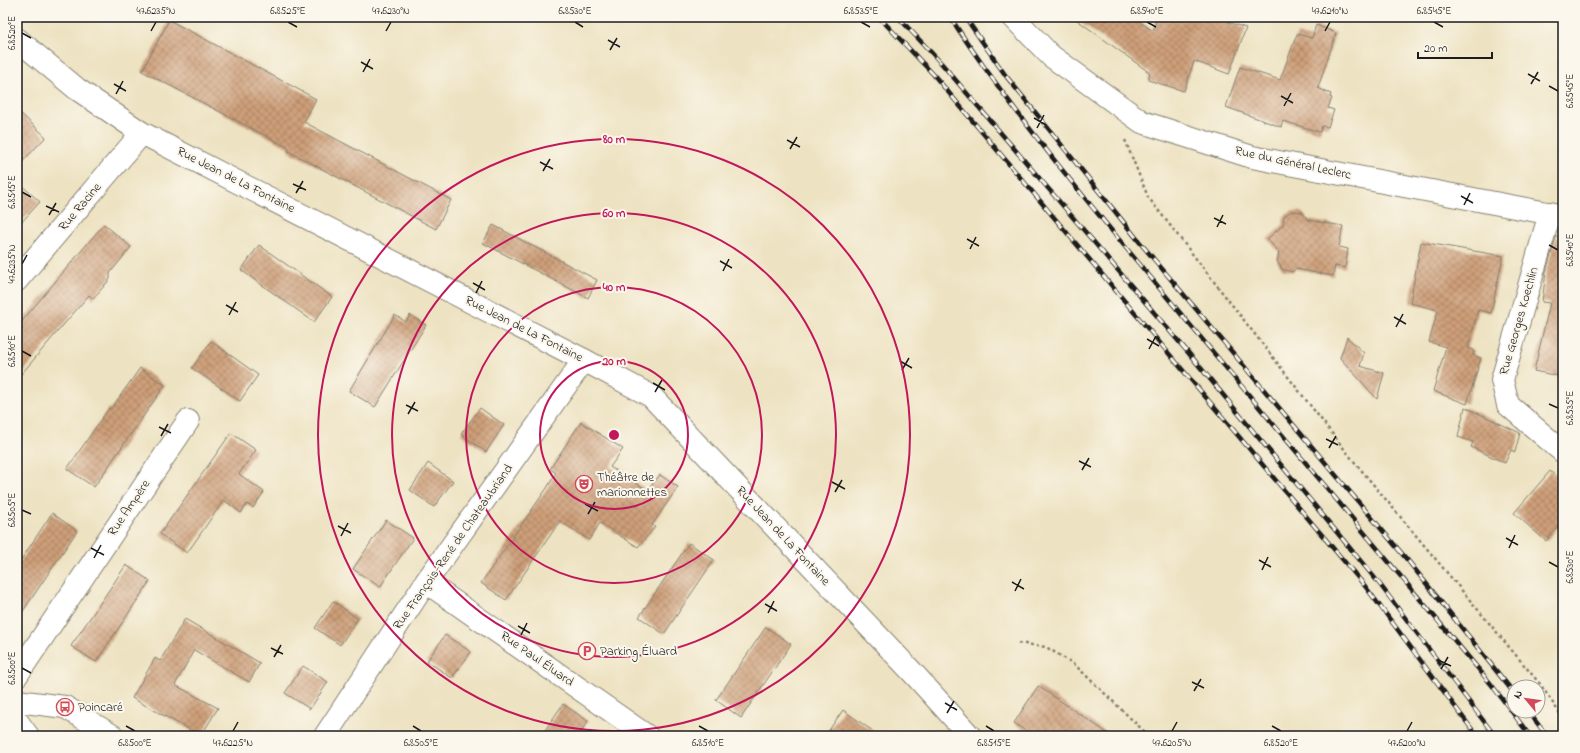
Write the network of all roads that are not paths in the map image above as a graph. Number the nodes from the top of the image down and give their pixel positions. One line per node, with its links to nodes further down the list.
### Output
1 (1013, 17): 4 (street, Rue du Général Leclerc)
2 (17, 39): 3 (street, Rue Jean de La Fontaine)
3 (142, 133): 5 (street, Rue Racine); 6 (street, Rue Jean de La Fontaine)
4 (1557, 214): 8 (street, Rue Georges Koechlin)
5 (17, 280)
6 (584, 360): 9 (street, Rue François-René de Chateaubriand); 17 (street, Rue Jean de La Fontaine)
7 (188, 422): 10 (street, Rue Ampère)
8 (1563, 452)
9 (426, 582): 15 (street, Rue François-René de Chateaubriand); 16 (street, Rue Paul Éluard)
10 (17, 675)
11 (17, 701): 14 (street)
12 (17, 721): 13 (street)
13 (28, 736)
14 (113, 736)
15 (325, 736)
16 (647, 736)
17 (970, 736)

